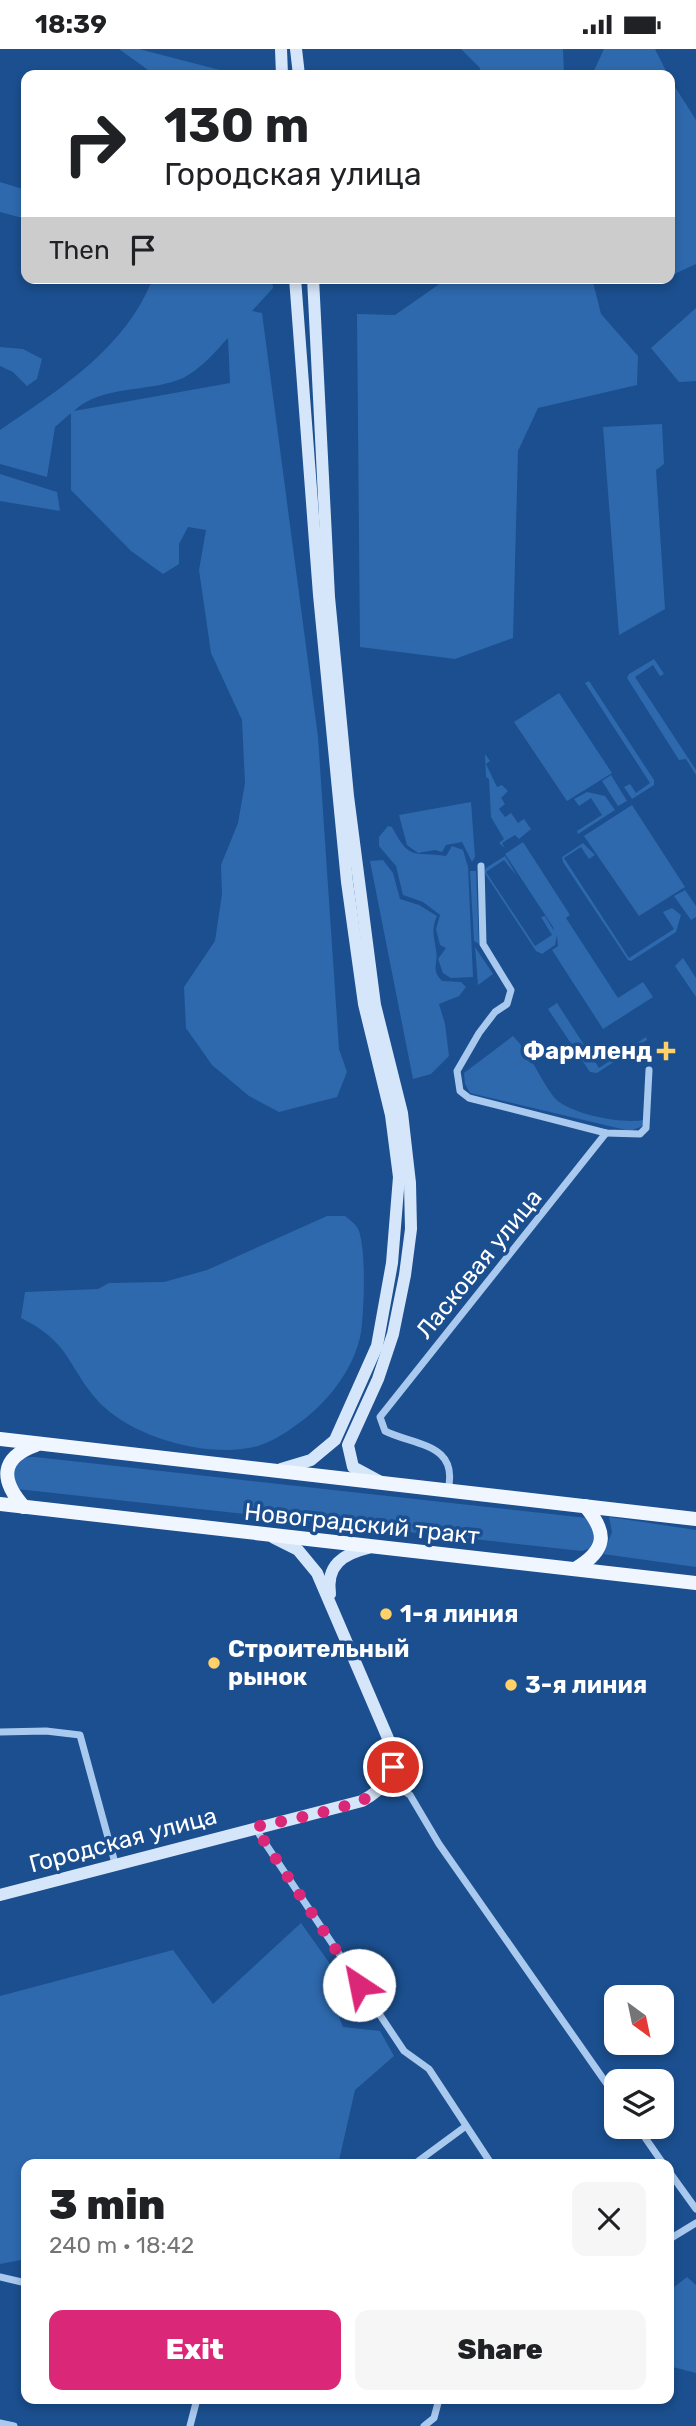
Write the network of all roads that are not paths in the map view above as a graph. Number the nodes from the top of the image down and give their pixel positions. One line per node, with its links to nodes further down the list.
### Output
1 (281, 49): 3 (main road)
2 (296, 49): 4 (main road)
3 (282, 70)
4 (298, 70)
5 (295, 284): 12 (main road)
6 (313, 284): 13 (main road)
7 (481, 866): 9 (street)
8 (649, 1070): 9 (street)
9 (606, 1133): 14 (street, Ласковая улица)
10 (0, 1439): 11 (main road)
11 (39, 1444): 12 (main road); 17 (main road)
12 (274, 1470): 13 (main road)
13 (379, 1482): 14 (main road)
14 (448, 1490): 16 (main road)
15 (0, 1504): 17 (main road, Новоградский тракт)
16 (585, 1506): 18 (main road); 21 (main road)
17 (24, 1507): 19 (main road, Новоградский тракт)
18 (696, 1519)
19 (272, 1537): 20 (main road, Новоградский тракт); 23 (main road)
20 (369, 1548): 21 (main road, Новоградский тракт); 23 (main road)
21 (575, 1569): 22 (main road, Новоградский тракт)
22 (696, 1583)
23 (331, 1601): 25 (main road)
24 (0, 1732): 27 (street)
25 (389, 1781): 26 (main road, Городская улица); 29 (street)
26 (255, 1827): 27 (main road, Городская улица); 30 (street)
27 (115, 1863): 28 (main road, Городская улица)
28 (0, 1895)
29 (604, 2080)
30 (466, 2126): 32 (street); 33 (street)
31 (646, 2139): 34 (street)
32 (421, 2159)
33 (488, 2159)
34 (660, 2159)
35 (674, 2179): 36 (street)
36 (696, 2209)
37 (696, 2223): 38 (street)
38 (674, 2236)
39 (0, 2277): 40 (street)
40 (21, 2282)
41 (197, 2404): 45 (street)
42 (438, 2404): 46 (street)
43 (0, 2423): 44 (street)
44 (14, 2426)
45 (190, 2426)
46 (424, 2426)

